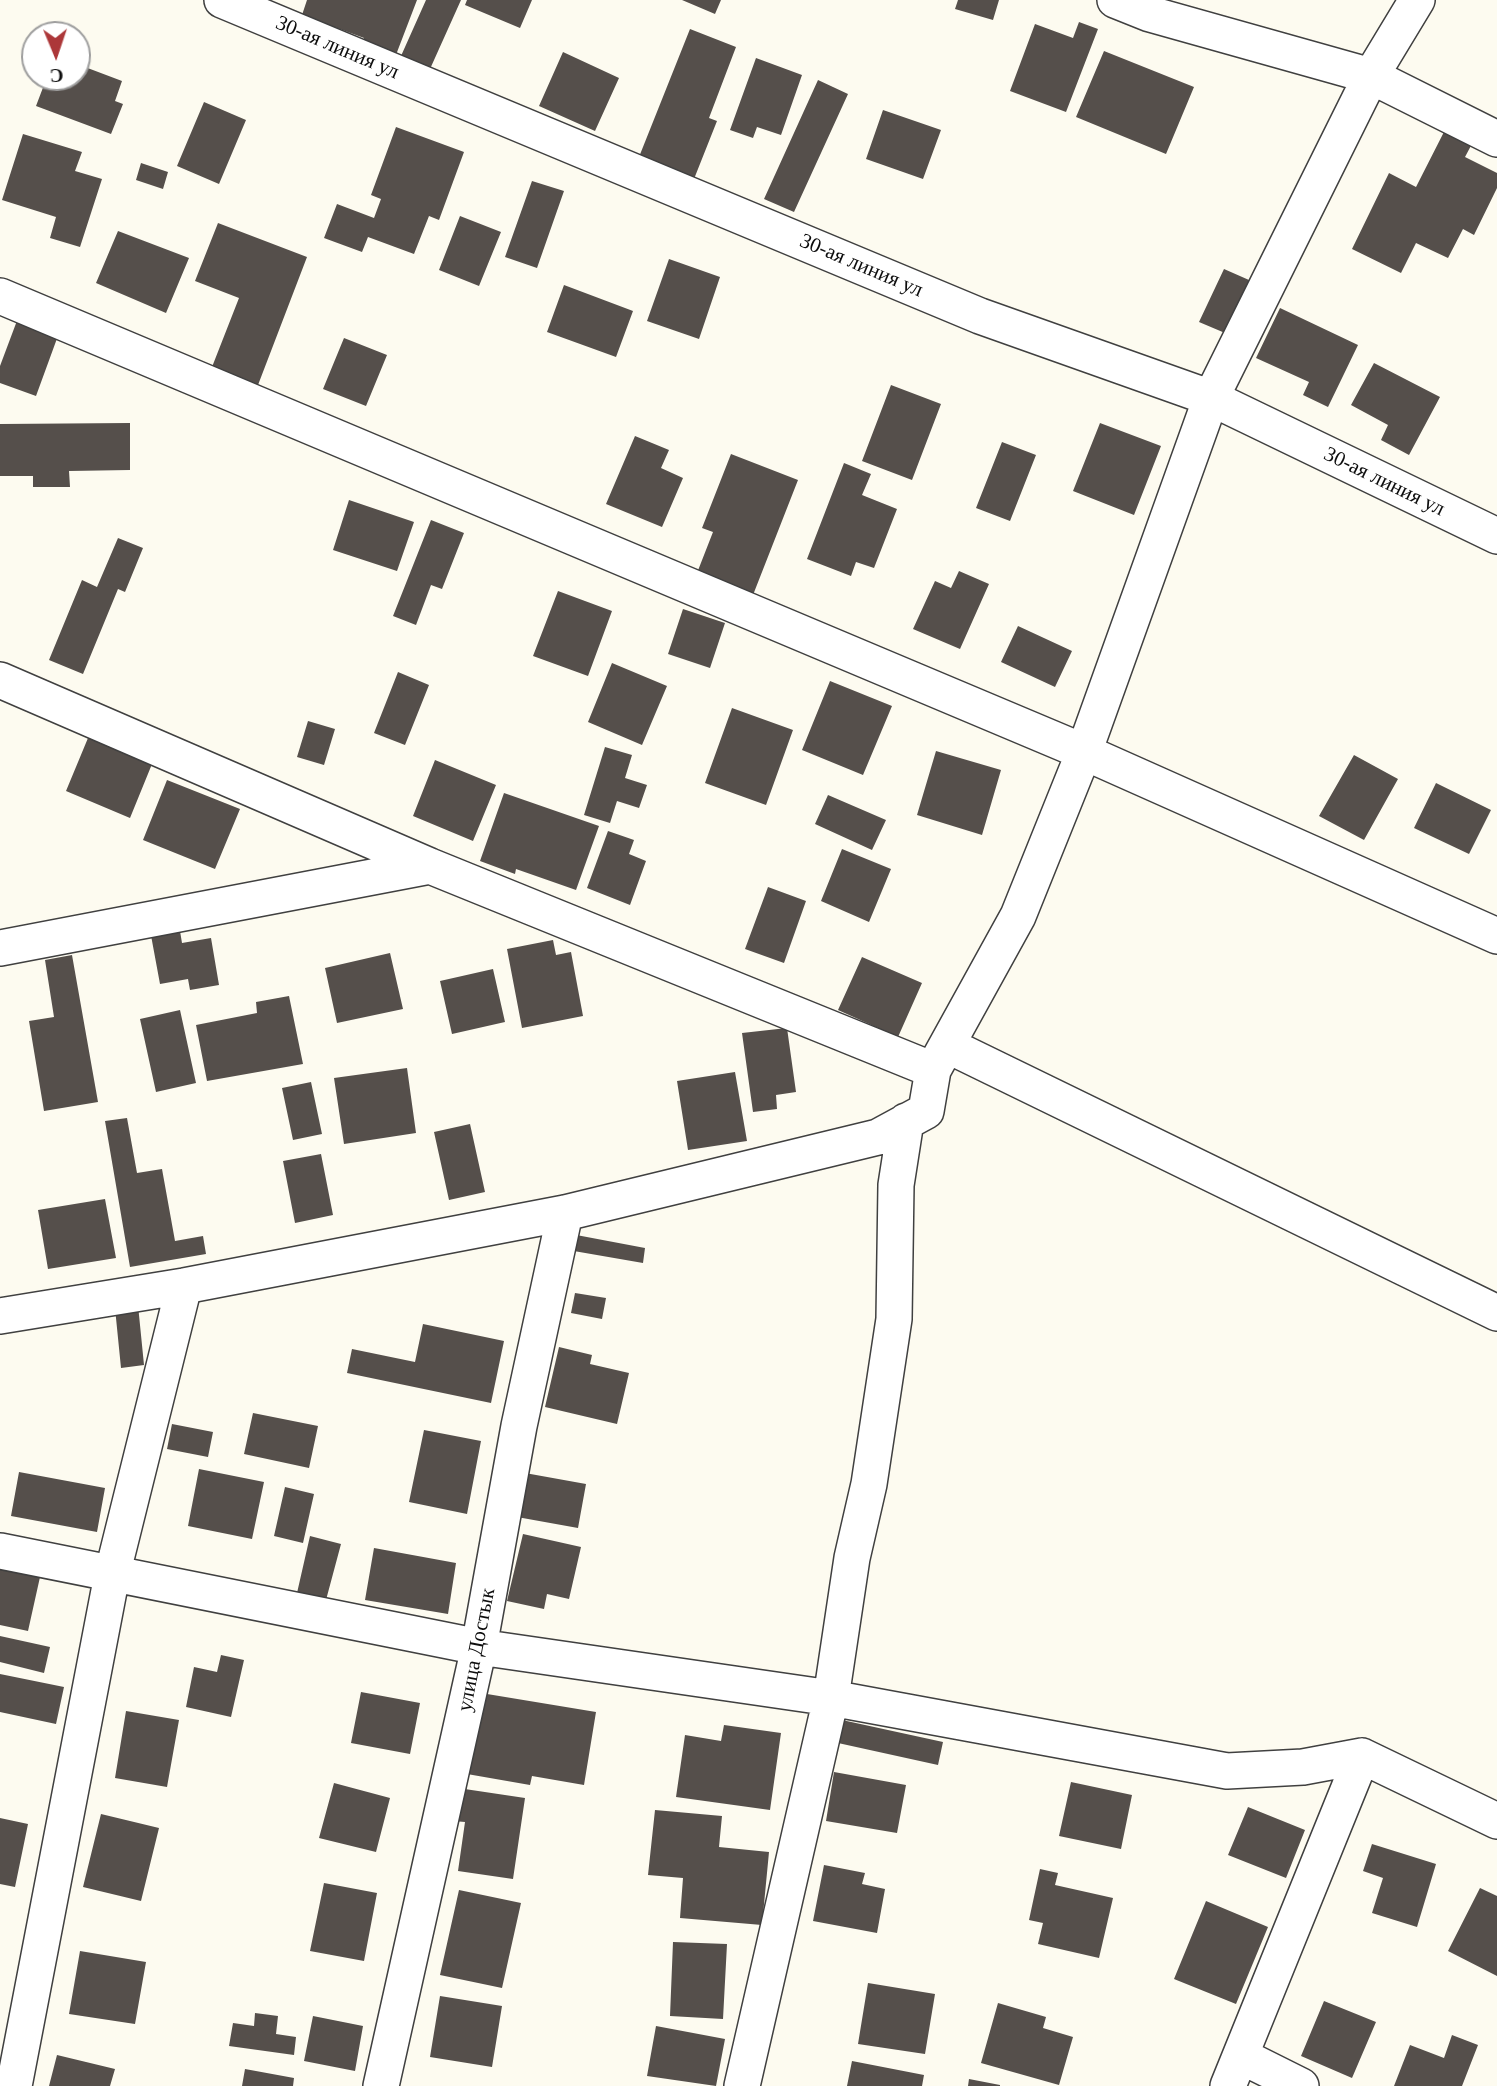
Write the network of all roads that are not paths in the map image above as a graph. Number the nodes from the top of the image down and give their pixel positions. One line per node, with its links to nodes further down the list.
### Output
1 (222, 0): 7 (street, 30-ая линия ул)
2 (1115, 0): 4 (street)
3 (1417, 0): 4 (street)
4 (1370, 76): 5 (street); 7 (street)
5 (1497, 139)
6 (0, 296): 10 (street)
7 (1211, 398): 8 (street, 30-ая линия ул); 10 (street)
8 (1497, 536)
9 (0, 680): 11 (street)
10 (1084, 752): 12 (street); 14 (street)
11 (430, 866): 13 (street); 14 (street)
12 (1497, 936)
13 (0, 948)
14 (940, 1057): 15 (street); 18 (street)
15 (906, 1121): 16 (street); 23 (street)
16 (565, 1213): 17 (street); 22 (street, улица Достык)
17 (184, 1286): 19 (street); 21 (street)
18 (1497, 1313)
19 (0, 1315)
20 (0, 1551): 21 (street)
21 (112, 1575): 22 (street); 27 (street)
22 (479, 1647): 23 (street); 28 (street, улица Достык)
23 (831, 1698): 24 (street); 29 (street)
24 (1362, 1756): 25 (street); 26 (street)
25 (1497, 1821)
26 (1235, 2071): 30 (street)
27 (14, 2086)
28 (381, 2086)
29 (742, 2086)
30 (1301, 2086)

